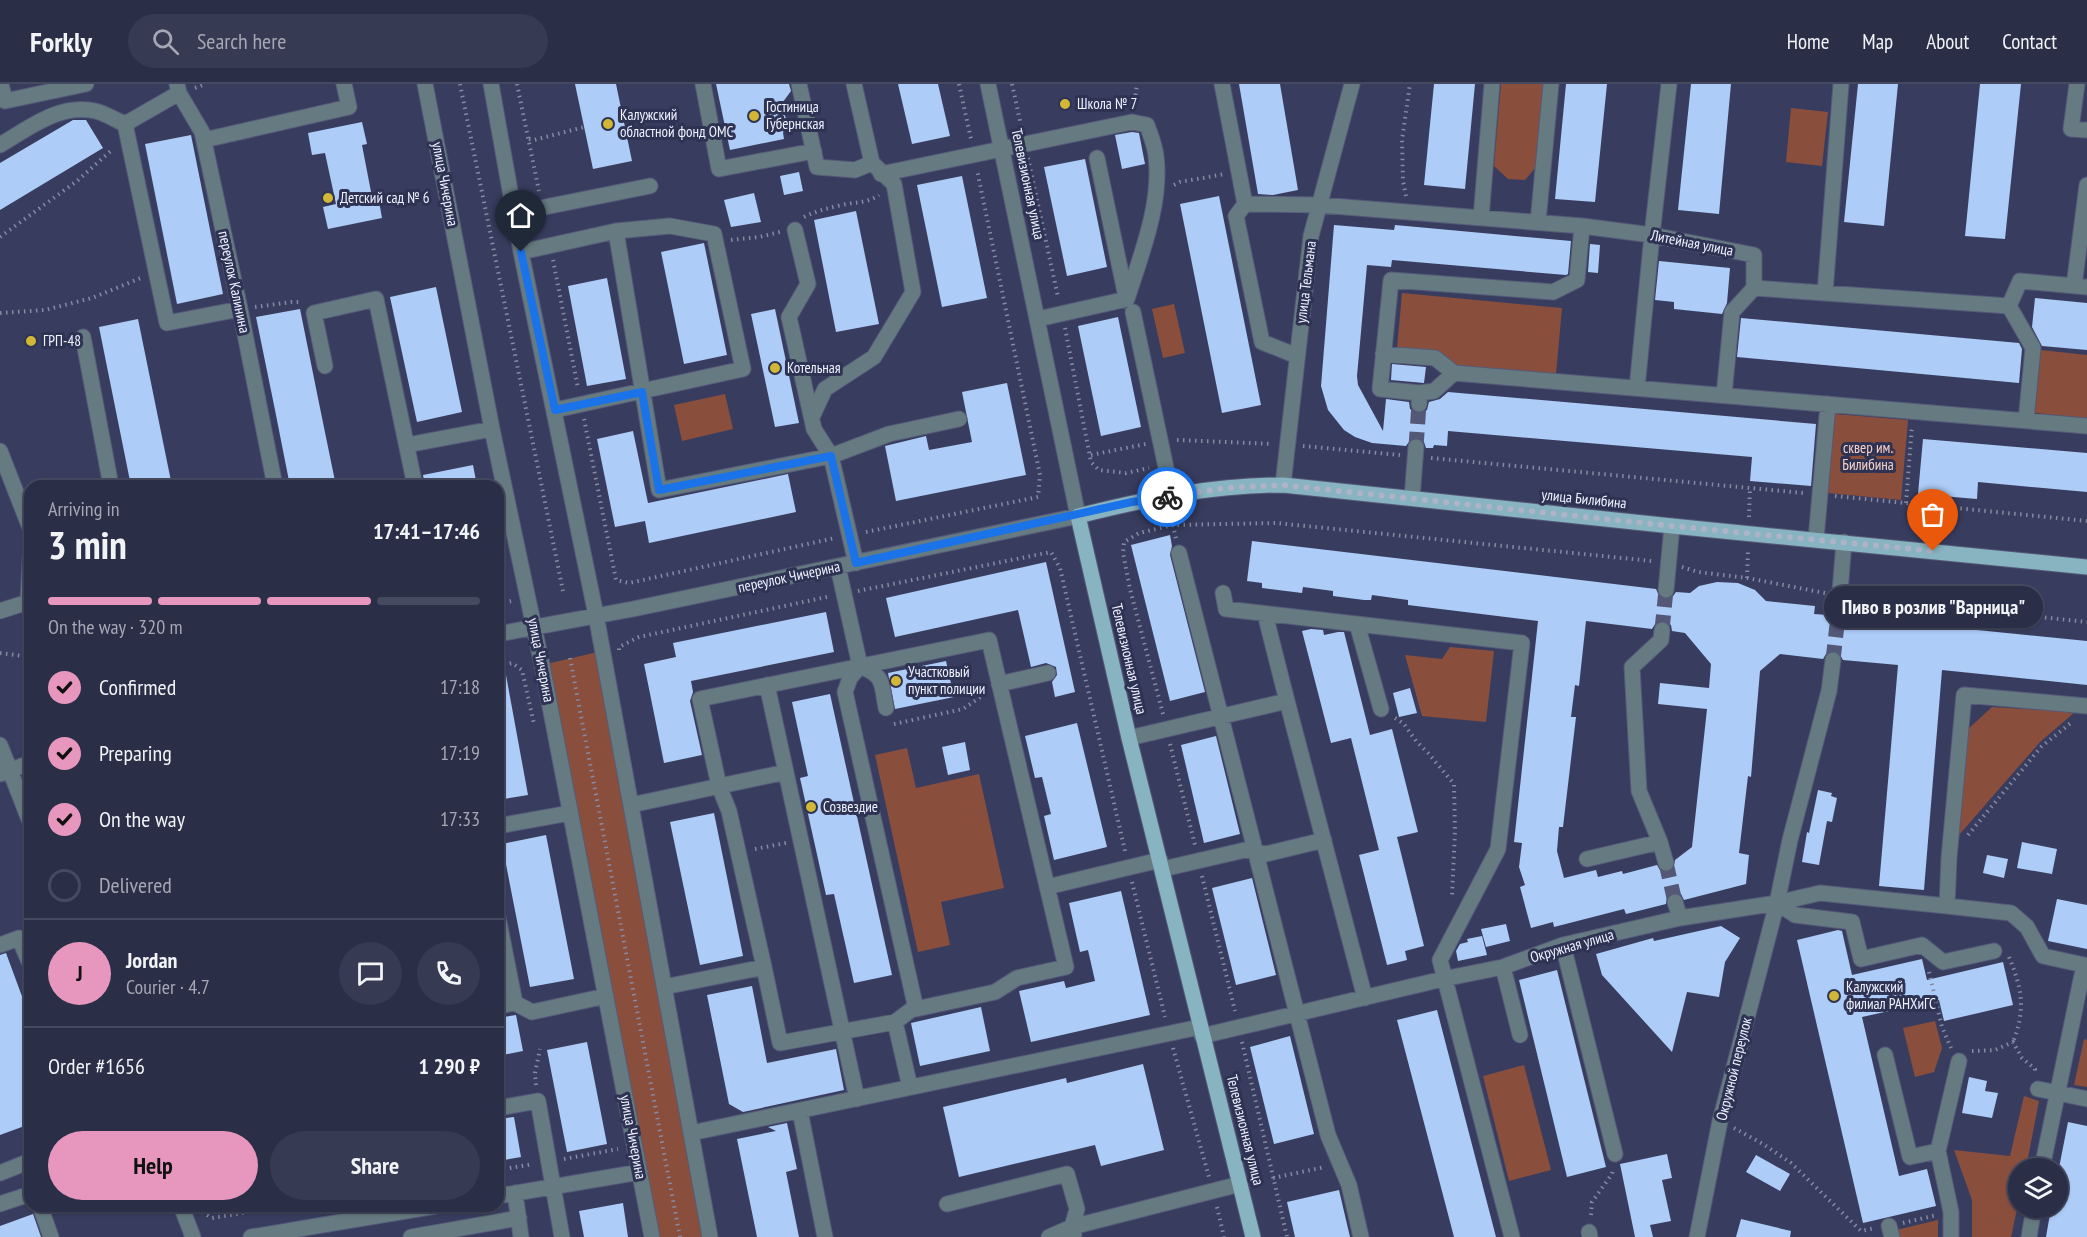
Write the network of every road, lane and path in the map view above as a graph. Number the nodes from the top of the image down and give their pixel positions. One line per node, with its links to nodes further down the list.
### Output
1 (1, 84): 2 (street)
2 (86, 84)
3 (344, 84): 27 (street)
4 (426, 84): 80 (street, улица Чичерина)
5 (460, 84): 112 (path)
6 (491, 84): 43 (street)
7 (518, 84): 26 (path)
8 (703, 84): 31 (street)
9 (799, 84): 31 (street)
10 (854, 84): 34 (street)
11 (959, 84): 32 (path)
12 (988, 84): 30 (street, Телевизионная улица)
13 (1012, 84): 28 (path)
14 (1222, 84): 35 (street)
15 (1352, 84): 40 (street, улица Тельмана)
16 (1410, 84): 42 (path)
17 (1492, 84): 44 (street)
18 (1551, 84): 45 (street)
19 (1669, 84): 49 (street)
20 (1841, 84): 56 (street)
21 (2077, 84): 25 (street)
22 (178, 88): 24 (street); 27 (street, переулок Калинина)
23 (584, 127): 26 (path)
24 (127, 130): 29 (street); 50 (path); 53 (street)
25 (2087, 130)
26 (529, 139): 41 (path)
27 (204, 140): 59 (street, переулок Калинина)
28 (1024, 144): 30 (street); 38 (street); 62 (path)
29 (0, 145)
30 (1002, 149): 32 (street); 63 (street, Телевизионная улица)
31 (813, 151): 34 (street)
32 (974, 155): 34 (street); 103 (path)
33 (1097, 158): 57 (street)
34 (876, 168): 76 (street)
35 (1239, 171): 38 (path); 39 (street)
36 (2087, 185): 54 (street)
37 (650, 186): 41 (street)
38 (1157, 194): 57 (street)
39 (1245, 204): 40 (street, Литейная улица); 66 (street)
40 (1320, 205): 42 (street, Литейная улица); 66 (street, улица Тельмана)
41 (542, 208): 43 (street)
42 (1408, 212): 44 (street, Литейная улица)
43 (515, 213): 52 (street)
44 (1481, 218): 45 (street, Литейная улица)
45 (1538, 222): 46 (street, Литейная улица)
46 (1582, 226): 49 (street, Литейная улица); 65 (street)
47 (795, 230): 76 (street)
48 (616, 231): 51 (street); 70 (street); 70 (street)
49 (1652, 235): 55 (street, Литейная улица); 69 (street)
50 (0, 237)
51 (550, 245): 52 (street); 72 (path)
52 (521, 252): 74 (street)
53 (157, 272): 59 (street); 60 (path)
54 (2081, 286): 58 (street)
55 (1754, 288): 56 (street); 71 (street)
56 (1825, 293): 58 (street)
57 (1130, 306): 62 (street); 81 (street)
58 (2009, 306): 78 (street)
59 (240, 309): 61 (path); 90 (street, переулок Калинина)
60 (0, 313)
61 (314, 313): 67 (street); 83 (street)
62 (1062, 314): 63 (street); 86 (path)
63 (1038, 319): 100 (street, Телевизионная улица)
64 (83, 338): 89 (street)
65 (1383, 354): 68 (street); 68 (street)
66 (1297, 356): 82 (street, улица Тельмана)
67 (325, 366)
68 (1454, 373): 69 (street)
69 (1637, 388): 71 (street)
70 (642, 392): 72 (street); 87 (street)
71 (1724, 395): 73 (street)
72 (582, 404): 74 (street); 103 (path)
73 (1828, 404): 75 (street); 95 (street)
74 (555, 410): 118 (street)
75 (1913, 411): 78 (street); 98 (path)
76 (812, 417): 87 (street)
77 (959, 419): 87 (street)
78 (2026, 421): 79 (street)
79 (2087, 426)
80 (492, 429): 83 (street); 92 (street, улица Чичерина)
81 (1160, 441): 82 (path); 86 (path); 96 (street)
82 (1287, 444): 85 (path); 93 (street, улица Тельмана)
83 (407, 446): 91 (street)
84 (0, 452): 99 (street)
85 (1416, 452): 95 (path); 97 (street)
86 (1091, 455): 88 (path)
87 (831, 456): 103 (street)
88 (1156, 466)
89 (110, 480)
90 (274, 480)
91 (414, 480)
92 (503, 480)
93 (1282, 485): 96 (main road, улица Билибина); 97 (main road, улица Билибина)
94 (504, 486): 122 (street, улица Чичерина)
95 (1821, 495): 98 (path); 104 (street)
96 (1172, 496): 100 (main road, улица Билибина)
97 (1412, 498): 102 (main road, улица Билибина)
98 (1906, 503): 101 (path)
99 (24, 513)
100 (1078, 516): 107 (street, переулок Чичерина); 141 (main road, Телевизионная улица)
101 (2087, 521)
102 (1672, 526): 104 (main road, улица Билибина); 108 (street)
103 (850, 535): 107 (street)
104 (1816, 539): 105 (main road, улица Билибина)
105 (1844, 542): 110 (main road, улица Билибина); 114 (street)
106 (1179, 553): 138 (street)
107 (856, 563): 109 (street, переулок Чичерина)
108 (1668, 563): 111 (street); 114 (path); 140 (path)
109 (838, 567): 118 (street, переулок Чичерина); 130 (street)
110 (2087, 567)
111 (1666, 590)
112 (563, 591)
113 (1222, 593): 117 (street)
114 (1840, 596): 119 (street); 120 (path)
115 (24, 604): 116 (street)
116 (0, 611)
117 (1265, 614): 121 (street); 134 (street)
118 (596, 615): 122 (street, переулок Чичерина); 147 (street)
119 (1838, 616)
120 (2087, 622)
121 (1357, 624): 136 (street); 176 (street)
122 (534, 627): 124 (street, переулок Чичерина); 149 (street, улица Чичерина)
123 (1662, 630): 153 (street)
124 (504, 633)
125 (0, 653): 126 (path)
126 (24, 656)
127 (570, 658): 238 (path)
128 (1833, 660): 165 (street, Окружной переулок)
129 (1081, 664): 161 (path)
130 (860, 666): 132 (street); 133 (street); 135 (street); 182 (street)
131 (1048, 672): 132 (street)
132 (999, 684): 139 (path); 162 (street)
133 (767, 685): 144 (street); 146 (street)
134 (1287, 701): 138 (street); 152 (street)
135 (885, 708)
136 (1381, 709): 163 (path)
137 (2082, 712): 156 (path); 156 (street)
138 (1221, 716): 140 (street); 154 (street)
139 (884, 726)
140 (1167, 729): 141 (street); 158 (path)
141 (1129, 738): 160 (main road, Телевизионная улица)
142 (0, 745): 145 (street)
143 (24, 765): 145 (street)
144 (786, 772): 146 (street); 151 (street)
145 (5, 773): 148 (street)
146 (719, 786): 147 (street); 155 (street)
147 (631, 805): 177 (street)
148 (24, 810)
149 (570, 813): 150 (street); 178 (street, улица Чичерина)
150 (504, 825)
151 (801, 839): 155 (path); 186 (street)
152 (1324, 840): 154 (street); 179 (street)
153 (1660, 842): 157 (street); 159 (street)
154 (1255, 852): 158 (street); 183 (street)
155 (738, 853): 175 (street)
156 (1949, 858): 166 (street)
157 (1587, 859)
158 (1198, 861): 160 (street); 185 (path)
159 (1665, 863)
160 (1162, 865): 161 (street); 187 (main road, Телевизионная улица)
161 (1128, 867): 162 (street); 188 (path)
162 (1047, 886): 182 (street)
163 (1452, 900)
164 (1676, 902): 167 (street)
165 (1777, 903): 166 (street, Окружная улица); 167 (street, Окружная улица); 170 (street); 202 (street, Окружной переулок)
166 (1947, 906): 196 (street, Окружная улица)
167 (1680, 918): 169 (street, Окружная улица)
168 (0, 945): 172 (street)
169 (1563, 945): 174 (street, Окружная улица); 205 (street)
170 (1922, 945): 173 (street); 193 (path)
171 (504, 947): 180 (street)
172 (24, 948)
173 (1994, 951): 190 (path)
174 (1503, 967): 176 (street, Окружная улица); 189 (street)
175 (764, 968): 177 (street); 186 (street)
176 (1443, 979): 179 (street, Окружная улица); 246 (street)
177 (664, 987): 203 (street)
178 (606, 996): 180 (street); 209 (street, улица Чичерина)
179 (1365, 998): 183 (street, Окружная улица)
180 (515, 1003): 181 (street)
181 (504, 1005)
182 (916, 1009): 184 (street)
183 (1297, 1013): 185 (street, Окружная улица); 207 (street)
184 (895, 1022): 186 (street); 194 (street)
185 (1238, 1027): 187 (street, Окружная улица); 211 (path)
186 (842, 1031): 197 (street)
187 (1201, 1031): 188 (street, Окружная улица); 212 (main road, Телевизионная улица)
188 (1169, 1033): 194 (street, Окружная улица); 214 (path)
189 (1520, 1035)
190 (2013, 1042): 193 (path); 195 (path)
191 (540, 1049): 199 (path)
192 (1885, 1056): 204 (street)
193 (1959, 1061): 204 (street)
194 (910, 1088): 197 (street, Окружная улица)
195 (2038, 1089): 196 (street)
196 (2056, 1092): 198 (street); 206 (street)
197 (857, 1099): 201 (street, Окружная улица)
198 (2087, 1099)
199 (538, 1101): 200 (street); 213 (street)
200 (504, 1107)
201 (800, 1110): 203 (street, Окружная улица); 240 (street)
202 (1720, 1121): 228 (path); 247 (street, Окружной переулок)
203 (691, 1133): 239 (street)
204 (1938, 1151): 225 (street)
205 (1615, 1154): 230 (path)
206 (2044, 1158)
207 (1339, 1162): 211 (path); 245 (street)
208 (24, 1163): 210 (street)
209 (639, 1172): 213 (street); 237 (street, улица Чичерина)
210 (0, 1173)
211 (1273, 1178): 244 (path)
212 (1240, 1184): 214 (street); 243 (main road, Телевизионная улица)
213 (553, 1187): 215 (street); 236 (street)
214 (1213, 1190): 229 (street); 242 (path)
215 (515, 1193): 216 (street); 226 (street)
216 (504, 1195)
217 (24, 1196): 218 (street)
218 (0, 1204)
219 (947, 1204): 229 (street)
220 (42, 1212): 231 (street)
221 (183, 1212): 232 (street)
222 (203, 1212): 223 (path)
223 (248, 1212)
224 (400, 1212): 233 (street)
225 (1951, 1212): 228 (path); 248 (street)
226 (519, 1218): 234 (street); 235 (street)
227 (2032, 1218): 249 (street)
228 (1891, 1231)
229 (1073, 1232): 241 (street)
230 (1590, 1234)
231 (51, 1237)
232 (193, 1237)
233 (251, 1237)
234 (411, 1237)
235 (521, 1237)
236 (562, 1237)
237 (652, 1237)
238 (680, 1237)
239 (710, 1237)
240 (825, 1237)
241 (1049, 1237)
242 (1224, 1237)
243 (1253, 1237)
244 (1287, 1237)
245 (1361, 1237)
246 (1512, 1237)
247 (1697, 1237)
248 (1951, 1237)
249 (2029, 1237)

